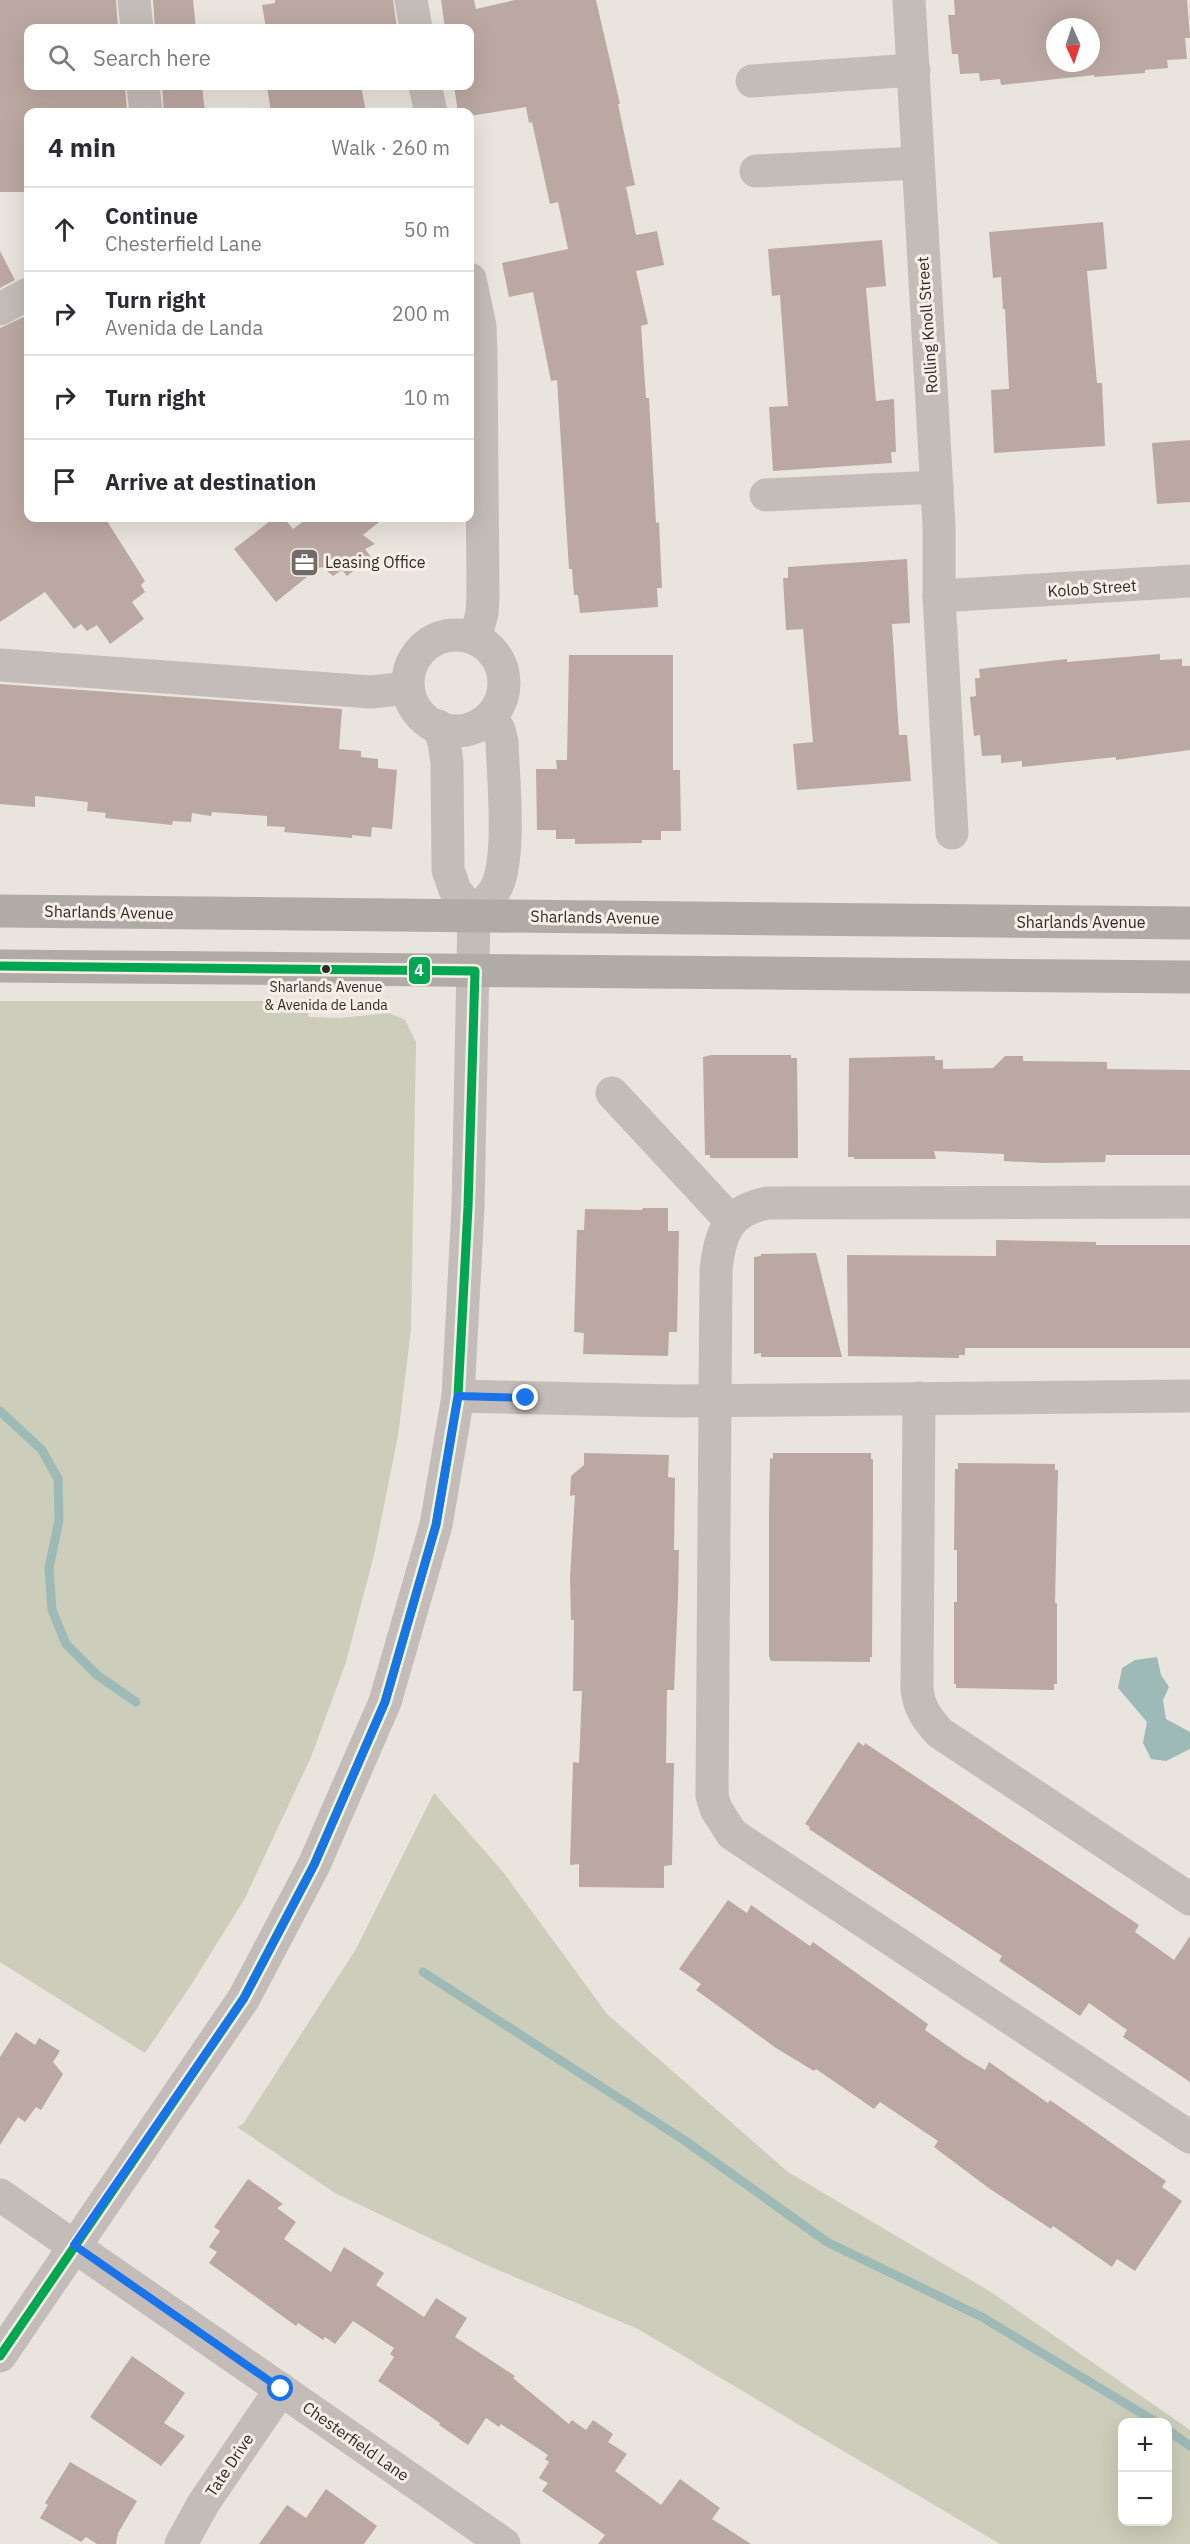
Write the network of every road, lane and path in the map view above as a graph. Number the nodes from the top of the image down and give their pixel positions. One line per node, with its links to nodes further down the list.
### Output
1 (134, 0): 4 (street)
2 (411, 0): 5 (street)
3 (909, 0): 6 (street, Rolling Knoll Street)
4 (137, 24)
5 (415, 24)
6 (914, 70): 7 (street); 12 (street, Rolling Knoll Street)
7 (753, 81)
8 (143, 90): 10 (street)
9 (426, 90): 11 (street)
10 (146, 108)
11 (430, 108)
12 (917, 163): 13 (street); 17 (street, Rolling Knoll Street)
13 (756, 171)
14 (24, 296): 16 (street)
15 (474, 298): 21 (street)
16 (0, 309)
17 (937, 487): 18 (street); 20 (street, Rolling Knoll Street)
18 (765, 495)
19 (1190, 581): 20 (street, Kolob Street)
20 (939, 596): 26 (street, Rolling Knoll Street)
21 (475, 639): 23 (street); 24 (street)
22 (0, 665): 23 (street)
23 (408, 688): 25 (street)
24 (491, 717): 25 (street); 28 (street)
25 (438, 726): 28 (street)
26 (952, 832)
27 (0, 911): 28 (main road, Sharlands Avenue)
28 (474, 915): 29 (main road, Sharlands Avenue); 31 (street)
29 (1190, 923)
30 (0, 966): 31 (main road)
31 (475, 971): 32 (main road); 36 (street)
32 (1190, 977)
33 (612, 1092): 35 (street)
34 (1190, 1202): 35 (street)
35 (731, 1221): 39 (street)
36 (458, 1396): 39 (street); 43 (street)
37 (1190, 1396): 38 (street)
38 (919, 1398): 39 (street); 40 (street)
39 (717, 1400): 41 (street)
40 (1190, 1899)
41 (1190, 2137)
42 (0, 2195): 43 (street, Chesterfield Lane)
43 (74, 2245): 44 (street); 45 (street, Chesterfield Lane)
44 (0, 2356)
45 (281, 2389): 46 (street, Tate Drive); 47 (street, Chesterfield Lane)
46 (181, 2544)
47 (504, 2544)

